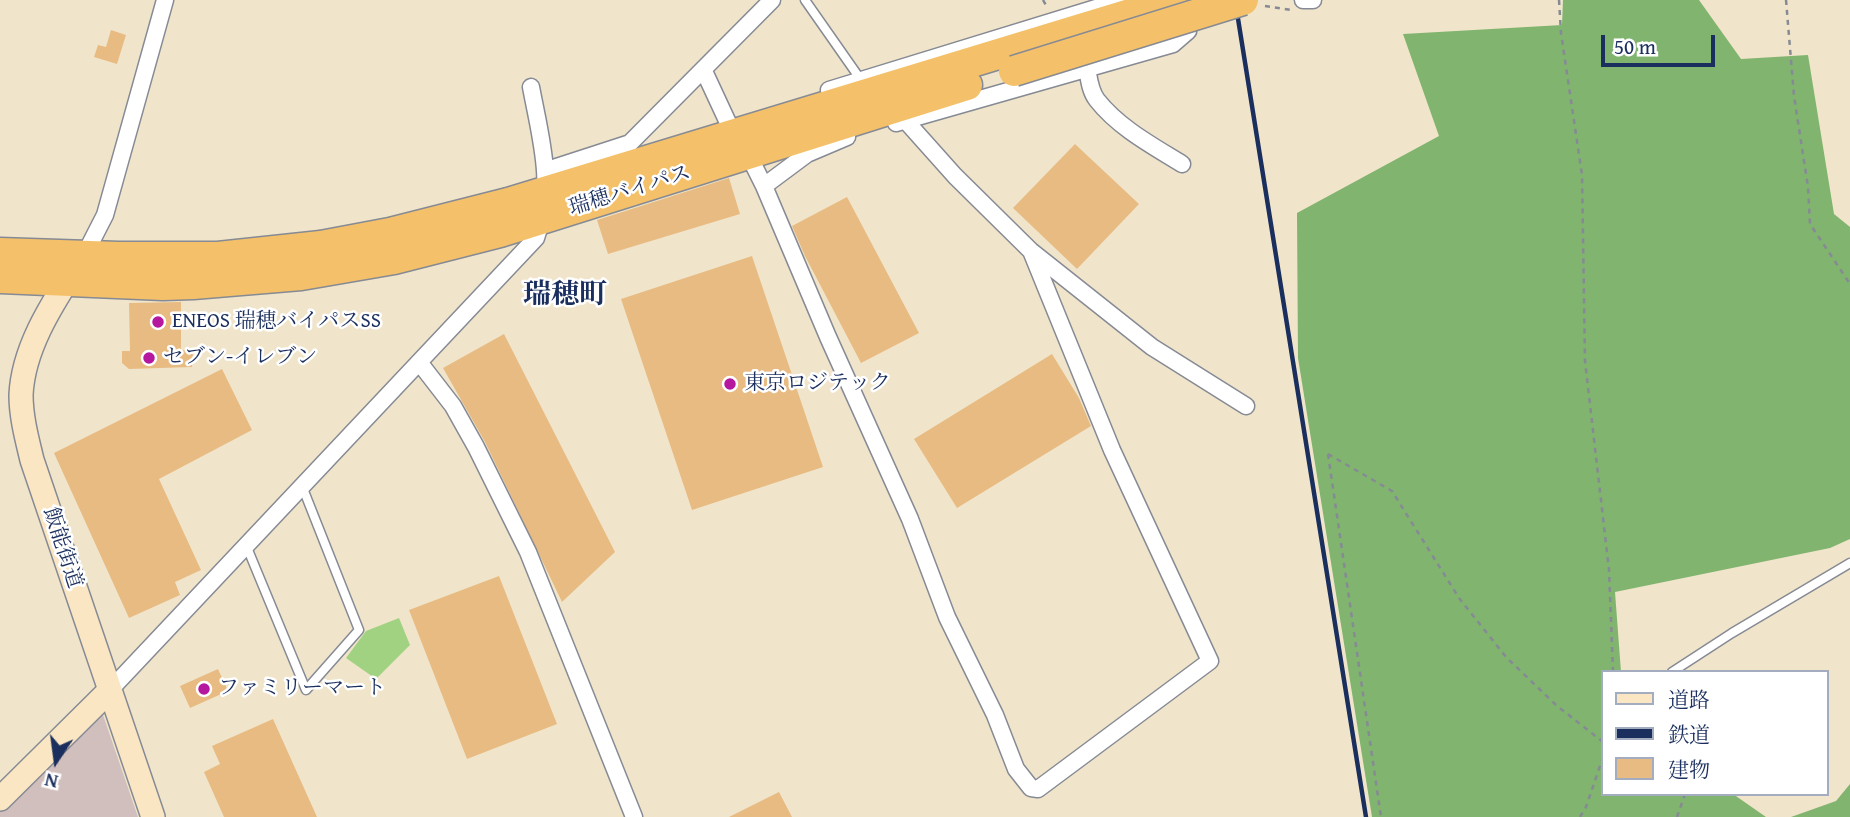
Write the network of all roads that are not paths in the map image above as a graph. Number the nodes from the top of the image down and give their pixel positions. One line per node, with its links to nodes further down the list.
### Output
1 (165, 0): 22 (street)
2 (772, 0): 11 (street)
3 (805, 0): 12 (lane)
4 (1122, 0): 12 (street)
5 (1178, 0): 9 (highway, 瑞穂バイパス); 10 (street)
6 (1243, 0): 9 (highway, 瑞穂バイパス, bridge)
7 (1303, 0): 8 (street)
8 (1313, 0)
9 (1012, 61): 15 (highway, 瑞穂バイパス); 16 (highway, 瑞穂バイパス)
10 (1087, 68): 14 (street); 17 (street)
11 (704, 71): 15 (street); 19 (street)
12 (861, 80): 15 (street)
13 (531, 87): 19 (street)
14 (905, 120): 18 (street); 20 (street)
15 (722, 133): 19 (highway, 瑞穂バイパス)
16 (748, 155): 18 (street); 19 (highway, 瑞穂バイパス)
17 (1182, 164)
18 (764, 186): 20 (street)
19 (545, 193): 22 (highway, 瑞穂バイパス); 24 (highway, 瑞穂バイパス); 25 (street)
20 (1031, 251): 26 (street)
21 (0, 253): 22 (highway, 瑞穂バイパス)
22 (83, 256): 24 (street, 飯能街道)
23 (0, 278): 24 (highway, 瑞穂バイパス)
24 (67, 281): 31 (street, 飯能街道)
25 (419, 362): 27 (street); 34 (street)
26 (1246, 406)
27 (302, 486): 28 (street); 28 (lane)
28 (246, 545): 31 (street)
29 (1850, 563): 30 (lane)
30 (1675, 670)
31 (110, 690): 32 (street); 33 (street, 飯能街道)
32 (0, 799)
33 (153, 817)
34 (634, 817)

